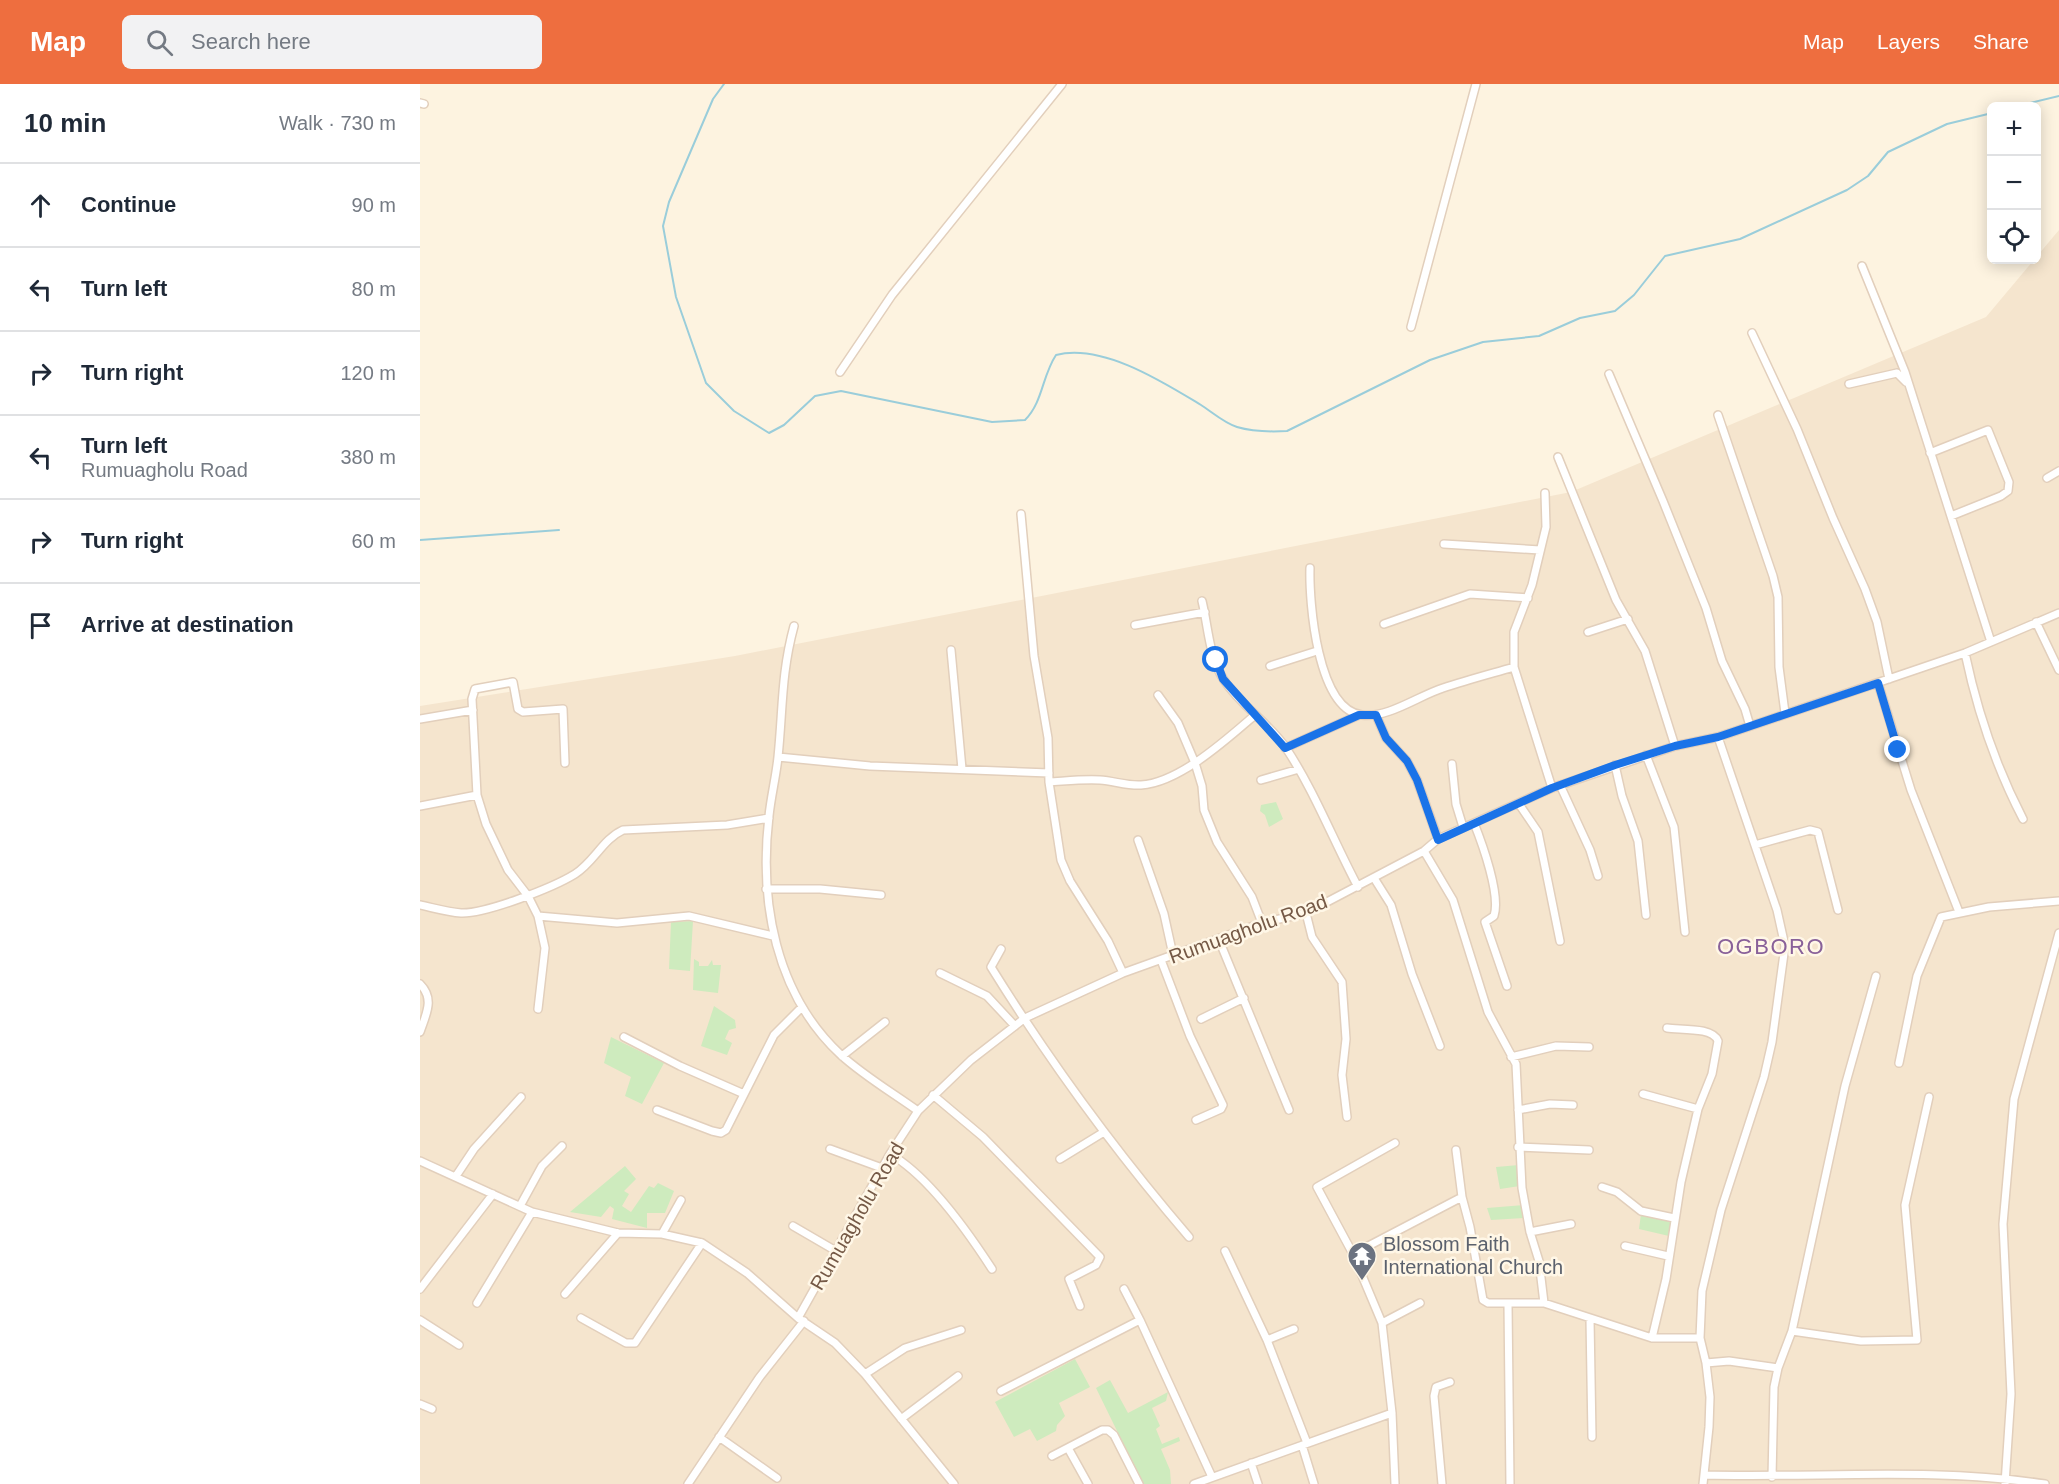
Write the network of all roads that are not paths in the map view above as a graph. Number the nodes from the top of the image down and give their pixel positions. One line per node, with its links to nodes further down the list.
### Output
1 (1062, 84): 6 (street)
2 (1476, 84): 4 (street)
3 (1862, 266): 9 (street)
4 (1411, 327)
5 (1752, 333): 38 (street)
6 (840, 372)
7 (1610, 374): 47 (street)
8 (1849, 384): 9 (street)
9 (1910, 387): 11 (street)
10 (1718, 415): 42 (street)
11 (1930, 453): 17 (street); 17 (street)
12 (1558, 457): 25 (street)
13 (2059, 471): 14 (street)
14 (2047, 478)
15 (1545, 493): 19 (street)
16 (1022, 514): 59 (street)
17 (1951, 516): 31 (street)
18 (1444, 544): 19 (street)
19 (1540, 550): 21 (street)
20 (1310, 568): 33 (street)
21 (1528, 598): 27 (street); 36 (street)
22 (1202, 600): 23 (street)
23 (1205, 612): 28 (street); 43 (street)
24 (2059, 613): 26 (street, Rumuagholu Road)
25 (1628, 620): 30 (street); 49 (street)
26 (2036, 622): 31 (street, Rumuagholu Road); 37 (street)
27 (1384, 624)
28 (1135, 625)
29 (794, 626): 52 (street)
30 (1588, 632)
31 (1991, 642): 34 (street, Rumuagholu Road)
32 (951, 650): 57 (street)
33 (1317, 651): 35 (street); 44 (street)
34 (1965, 653): 38 (street, Rumuagholu Road); 68 (street)
35 (1270, 666)
36 (1514, 668): 45 (street); 63 (street)
37 (2059, 670)
38 (1889, 679): 39 (street, Rumuagholu Road)
39 (1878, 683): 42 (street, Rumuagholu Road); 84 (street)
40 (1158, 695): 54 (street)
41 (473, 710): 46 (street); 53 (street); 64 (street)
42 (1785, 713): 47 (street, Rumuagholu Road)
43 (1255, 715): 50 (street); 54 (street)
44 (1359, 715): 45 (street); 50 (street)
45 (1376, 715): 72 (street)
46 (420, 719)
47 (1750, 726): 48 (street, Rumuagholu Road)
48 (1718, 737): 49 (street, Rumuagholu Road); 73 (street)
49 (1675, 746): 51 (street, Rumuagholu Road)
50 (1285, 748): 58 (street)
51 (1646, 755): 56 (street, Rumuagholu Road); 89 (street)
52 (778, 757): 57 (street); 67 (street)
53 (565, 763)
54 (1194, 763): 61 (street); 88 (street)
55 (1452, 764): 70 (street)
56 (1615, 765): 62 (street, Rumuagholu Road); 86 (street)
57 (962, 769): 59 (street)
58 (1299, 769): 60 (street); 77 (street)
59 (1049, 773): 61 (street)
60 (1261, 780)
61 (1049, 782): 98 (street)
62 (1560, 785): 63 (street, Rumuagholu Road); 75 (street)
63 (1552, 788): 65 (street, Rumuagholu Road)
64 (477, 795): 66 (street); 80 (street)
65 (1519, 804): 69 (street, Rumuagholu Road); 93 (street)
66 (420, 806)
67 (769, 818): 78 (street); 80 (street)
68 (2023, 819)
69 (1474, 823): 70 (street, Rumuagholu Road); 101 (street)
70 (1463, 827): 72 (street, Rumuagholu Road)
71 (1138, 840): 95 (street)
72 (1438, 840): 74 (street, Rumuagholu Road)
73 (1755, 845): 83 (street); 180 (street)
74 (1424, 851): 76 (street, Rumuagholu Road); 115 (street)
75 (1598, 876)
76 (1374, 878): 77 (street, Rumuagholu Road); 112 (street)
77 (1358, 887): 85 (street, Rumuagholu Road)
78 (766, 889): 79 (street); 91 (street)
79 (881, 895)
80 (528, 896): 82 (street); 87 (street)
81 (2059, 901): 84 (street)
82 (420, 905)
83 (1839, 910)
84 (1959, 912): 116 (street)
85 (1306, 913): 88 (street, Rumuagholu Road); 128 (street)
86 (1646, 915)
87 (538, 916): 91 (street); 104 (street)
88 (1262, 923): 92 (street, Rumuagholu Road)
89 (1685, 932)
90 (2059, 933): 204 (street)
91 (774, 936): 103 (street)
92 (1219, 940): 95 (street, Rumuagholu Road); 102 (street)
93 (1560, 941)
94 (1001, 949): 105 (street)
95 (1173, 955): 96 (street, Rumuagholu Road)
96 (1161, 960): 98 (street, Rumuagholu Road); 129 (street)
97 (940, 973): 108 (street)
98 (1123, 974): 105 (street, Rumuagholu Road)
99 (1875, 976): 178 (street)
100 (420, 984): 110 (street)
101 (1507, 986)
102 (1244, 998): 106 (street); 125 (street)
103 (801, 1007): 114 (street); 117 (street)
104 (538, 1009)
105 (1025, 1018): 108 (street, Rumuagholu Road); 130 (street)
106 (1201, 1019)
107 (885, 1022): 114 (street)
108 (1015, 1026): 119 (street, Rumuagholu Road)
109 (1667, 1028): 123 (street)
110 (420, 1032)
111 (624, 1037): 117 (street)
112 (1440, 1046)
113 (1589, 1047): 115 (street)
114 (842, 1056): 127 (street)
115 (1511, 1057): 126 (street)
116 (1899, 1063)
117 (744, 1094): 124 (street)
118 (1643, 1094): 123 (street)
119 (933, 1095): 127 (street, Rumuagholu Road); 169 (street)
120 (521, 1097): 141 (street)
121 (1929, 1098): 178 (street)
122 (1573, 1105): 126 (street)
123 (1698, 1109): 148 (street)
124 (657, 1110)
125 (1289, 1110)
126 (1518, 1110): 133 (street)
127 (918, 1111): 137 (street, Rumuagholu Road)
128 (1347, 1117)
129 (1196, 1120)
130 (1104, 1132): 138 (street); 154 (street)
131 (1395, 1143): 159 (street)
132 (562, 1146): 146 (street)
133 (1518, 1147): 136 (street); 151 (street)
134 (830, 1149): 140 (street)
135 (1456, 1150): 144 (street)
136 (1588, 1150)
137 (890, 1154): 140 (street, Rumuagholu Road); 161 (street)
138 (1060, 1159)
139 (420, 1161): 141 (street)
140 (882, 1168): 157 (street, Rumuagholu Road)
141 (456, 1176): 143 (street)
142 (1602, 1187): 148 (street)
143 (493, 1194): 146 (street); 162 (street)
144 (1462, 1197): 159 (street); 168 (street)
145 (681, 1200): 153 (street)
146 (520, 1206): 147 (street)
147 (532, 1212): 152 (street); 165 (street)
148 (1674, 1218): 160 (street)
149 (1571, 1224): 151 (street)
150 (793, 1226): 157 (street)
151 (1530, 1232): 167 (street)
152 (618, 1233): 153 (street); 164 (street)
153 (662, 1234): 155 (street)
154 (1189, 1237)
155 (702, 1243): 170 (street); 173 (street)
156 (1625, 1246): 160 (street)
157 (836, 1251): 173 (street, Rumuagholu Road)
158 (1225, 1251): 181 (street)
159 (1353, 1254): 175 (street)
160 (1668, 1256): 179 (street)
161 (992, 1269)
162 (420, 1289)
163 (1124, 1289): 174 (street)
164 (565, 1294)
165 (477, 1303)
166 (1420, 1303): 175 (street)
167 (1544, 1303): 168 (street); 171 (street)
168 (1508, 1304): 214 (street)
169 (1080, 1306)
170 (581, 1318)
171 (1590, 1319): 179 (street); 194 (street)
172 (420, 1320): 182 (street)
173 (801, 1320): 185 (street); 193 (street, Rumuagholu Road)
174 (1140, 1320): 188 (street); 203 (street)
175 (1382, 1323): 191 (street)
176 (1294, 1329): 181 (street)
177 (961, 1330): 185 (street)
178 (1792, 1330): 184 (street)
179 (1652, 1338): 180 (street)
180 (1700, 1338): 183 (street)
181 (1268, 1340): 195 (street)
182 (459, 1345)
183 (1706, 1363): 184 (street); 199 (street)
184 (1778, 1368): 201 (street)
185 (865, 1374): 192 (street)
186 (958, 1376): 192 (street)
187 (1450, 1382): 213 (street)
188 (1001, 1391)
189 (420, 1404): 190 (street)
190 (432, 1409)
191 (1392, 1413): 195 (street); 212 (street)
192 (901, 1419): 206 (street)
193 (719, 1437): 202 (street); 205 (street, Rumuagholu Road)
194 (1592, 1437)
195 (1305, 1444): 198 (street); 211 (street)
196 (1068, 1448): 197 (street); 207 (street); 208 (street)
197 (1052, 1456)
198 (1251, 1463): 203 (street); 210 (street)
199 (1705, 1475): 201 (street); 215 (street)
200 (1892, 1475): 201 (street); 204 (street); 216 (street)
201 (1772, 1477)
202 (777, 1478)
203 (1209, 1480): 209 (street)
204 (2006, 1481): 217 (street)
205 (688, 1484)
206 (954, 1484)
207 (1088, 1484)
208 (1139, 1484)
209 (1194, 1484)
210 (1258, 1484)
211 (1314, 1484)
212 (1395, 1484)
213 (1442, 1484)
214 (1510, 1484)
215 (1703, 1484)
216 (1892, 1484)
217 (2045, 1484)

